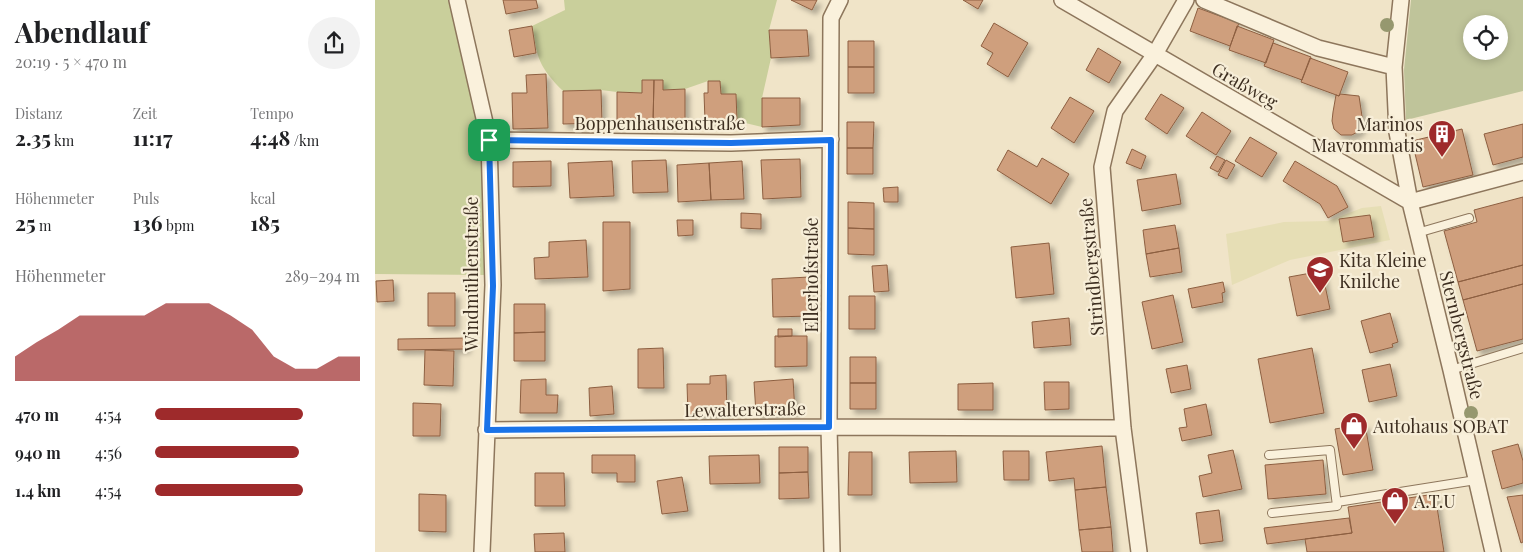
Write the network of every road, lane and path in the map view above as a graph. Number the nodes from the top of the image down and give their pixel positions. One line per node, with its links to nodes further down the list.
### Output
1 (457, 0): 9 (street, Windmühlenstraße)
2 (840, 0): 10 (street, Ellerhofstraße)
3 (1062, 0): 7 (street, Graßweg)
4 (1186, 0): 7 (street, Strindbergstraße)
5 (1204, 0): 8 (street)
6 (1401, 0): 8 (street, Sternbergstraße)
7 (1155, 54): 12 (street, Graßweg); 18 (street, Strindbergstraße)
8 (1394, 67): 12 (street, Sternbergstraße)
9 (489, 140): 10 (street, Boppenhausenstraße); 19 (street, Windmühlenstraße)
10 (831, 140): 17 (street, Ellerhofstraße)
11 (1523, 172): 12 (street)
12 (1410, 202): 14 (street, Sternbergstraße)
13 (1469, 218): 14 (lane)
14 (1417, 233): 16 (street, Sternbergstraße)
15 (1523, 348): 16 (lane)
16 (1451, 370): 21 (street, Sternbergstraße)
17 (829, 427): 18 (street, Lewalterstraße); 19 (street, Lewalterstraße); 25 (street, Ellerhofstraße)
18 (1123, 428): 26 (street, Strindbergstraße)
19 (487, 430): 24 (street, Windmühlenstraße)
20 (1269, 455): 22 (lane)
21 (1476, 480): 22 (lane); 27 (street, Sternbergstraße)
22 (1337, 502): 23 (lane)
23 (1273, 513)
24 (482, 552)
25 (832, 552)
26 (1139, 552)
27 (1493, 552)

